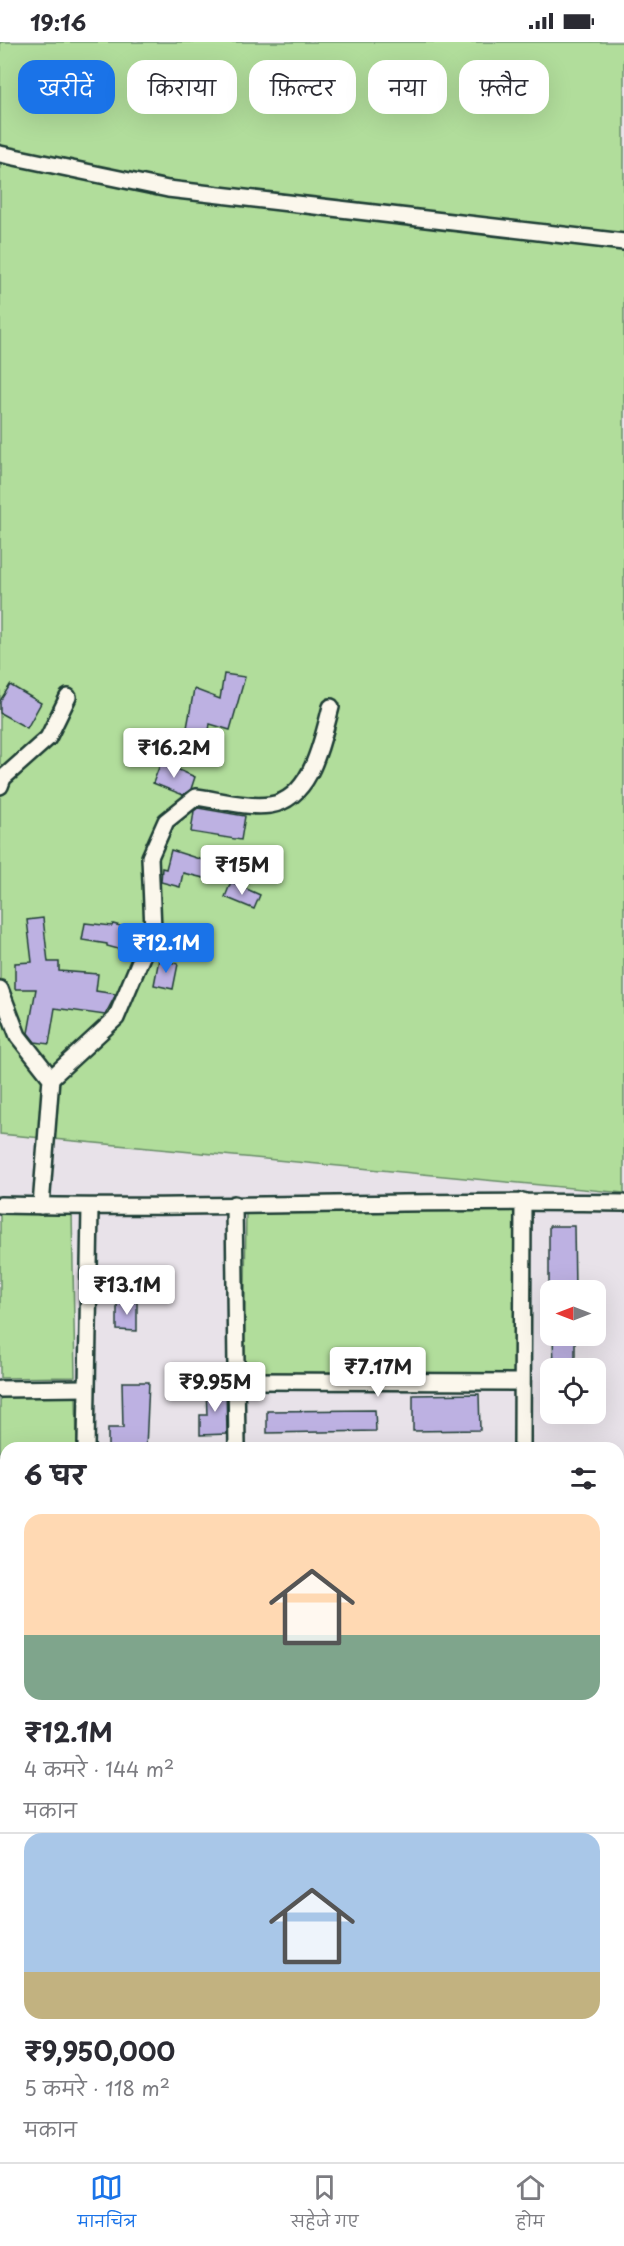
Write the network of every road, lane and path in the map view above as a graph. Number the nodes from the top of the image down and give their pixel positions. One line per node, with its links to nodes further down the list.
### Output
1 (0, 154): 2 (street)
2 (624, 242)
3 (68, 697): 5 (street)
4 (331, 707): 7 (street)
5 (0, 786)
6 (0, 989): 7 (street)
7 (51, 1077): 12 (street)
8 (523, 1201): 9 (street); 10 (street); 15 (street)
9 (624, 1203)
10 (234, 1204): 13 (street); 14 (street)
11 (0, 1205): 12 (street)
12 (41, 1206): 13 (street)
13 (90, 1207): 16 (street)
14 (236, 1381): 15 (street); 19 (street)
15 (521, 1382): 20 (street)
16 (86, 1388): 17 (street); 18 (street)
17 (0, 1389)
18 (86, 1442)
19 (237, 1442)
20 (522, 1442)

